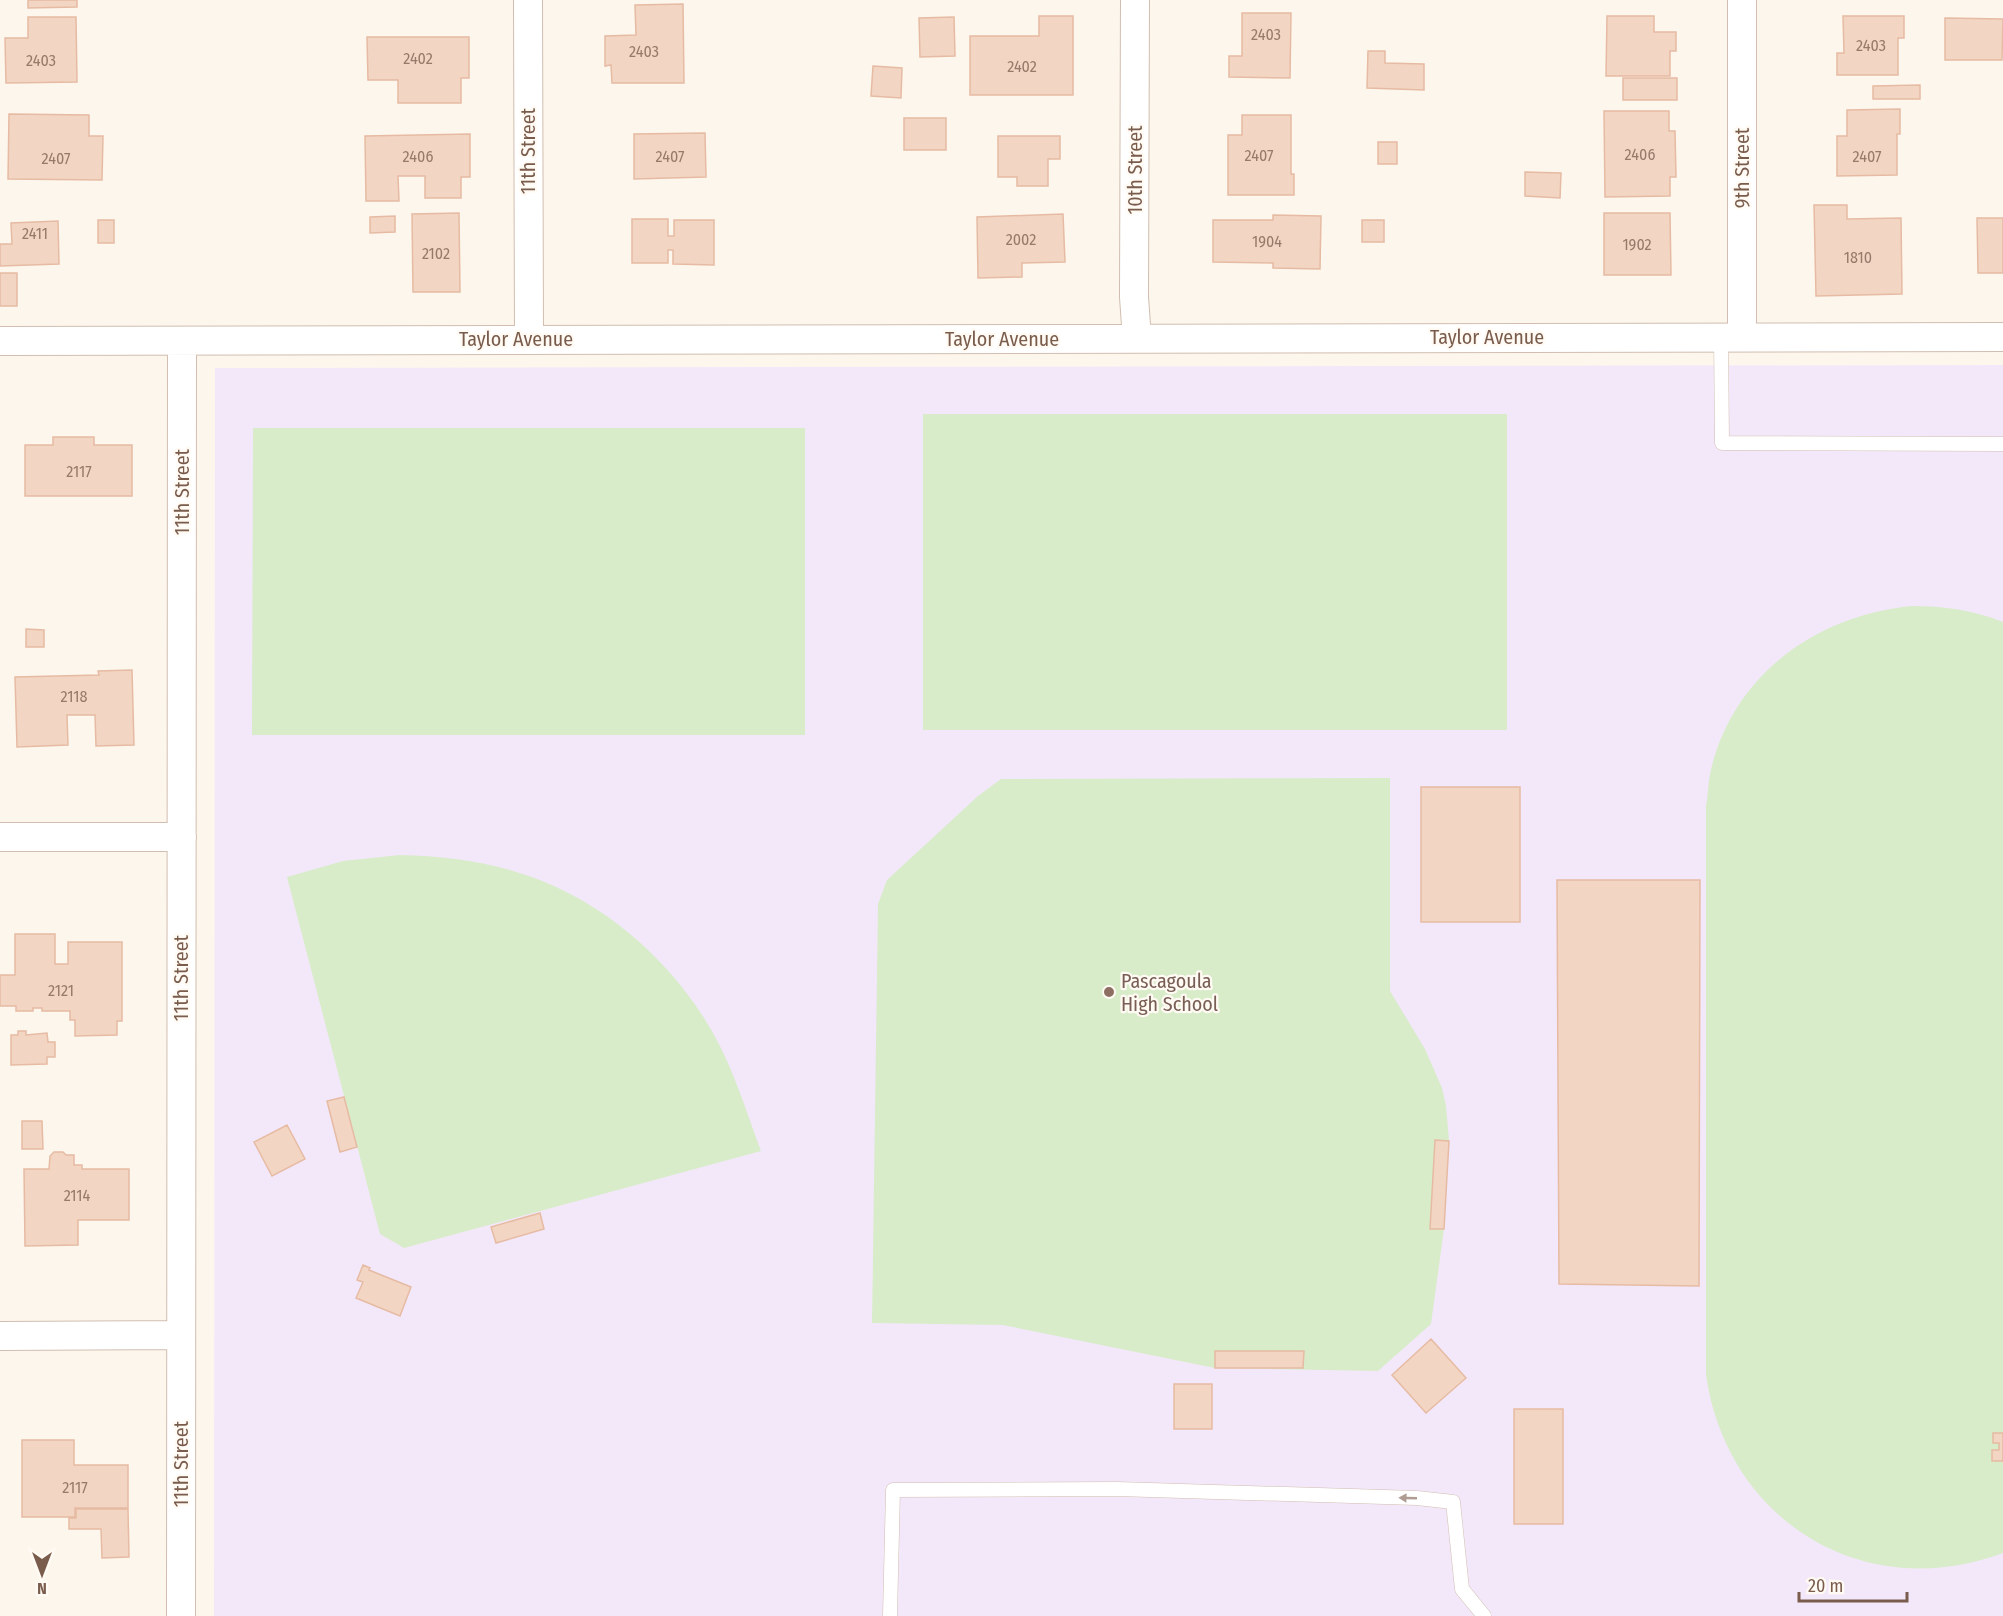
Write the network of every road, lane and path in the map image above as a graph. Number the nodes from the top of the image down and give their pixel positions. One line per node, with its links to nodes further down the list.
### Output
1 (528, 0): 6 (street, 11th Street)
2 (1135, 0): 7 (street, 10th Street)
3 (1742, 0): 4 (street, 9th Street)
4 (1732, 336): 5 (street, Taylor Avenue); 7 (street, Taylor Avenue); 10 (lane)
5 (2003, 337)
6 (529, 338): 7 (street, Taylor Avenue); 9 (street, Taylor Avenue)
7 (1137, 339)
8 (0, 341): 9 (street, Taylor Avenue)
9 (182, 341): 12 (street, 11th Street)
10 (2003, 444)
11 (0, 837): 12 (street)
12 (182, 837): 13 (street, 11th Street)
13 (181, 1335): 14 (street); 15 (street, 11th Street)
14 (0, 1336)
15 (181, 1616)
16 (890, 1616): 17 (lane, one-way to 16)
17 (1484, 1616)

